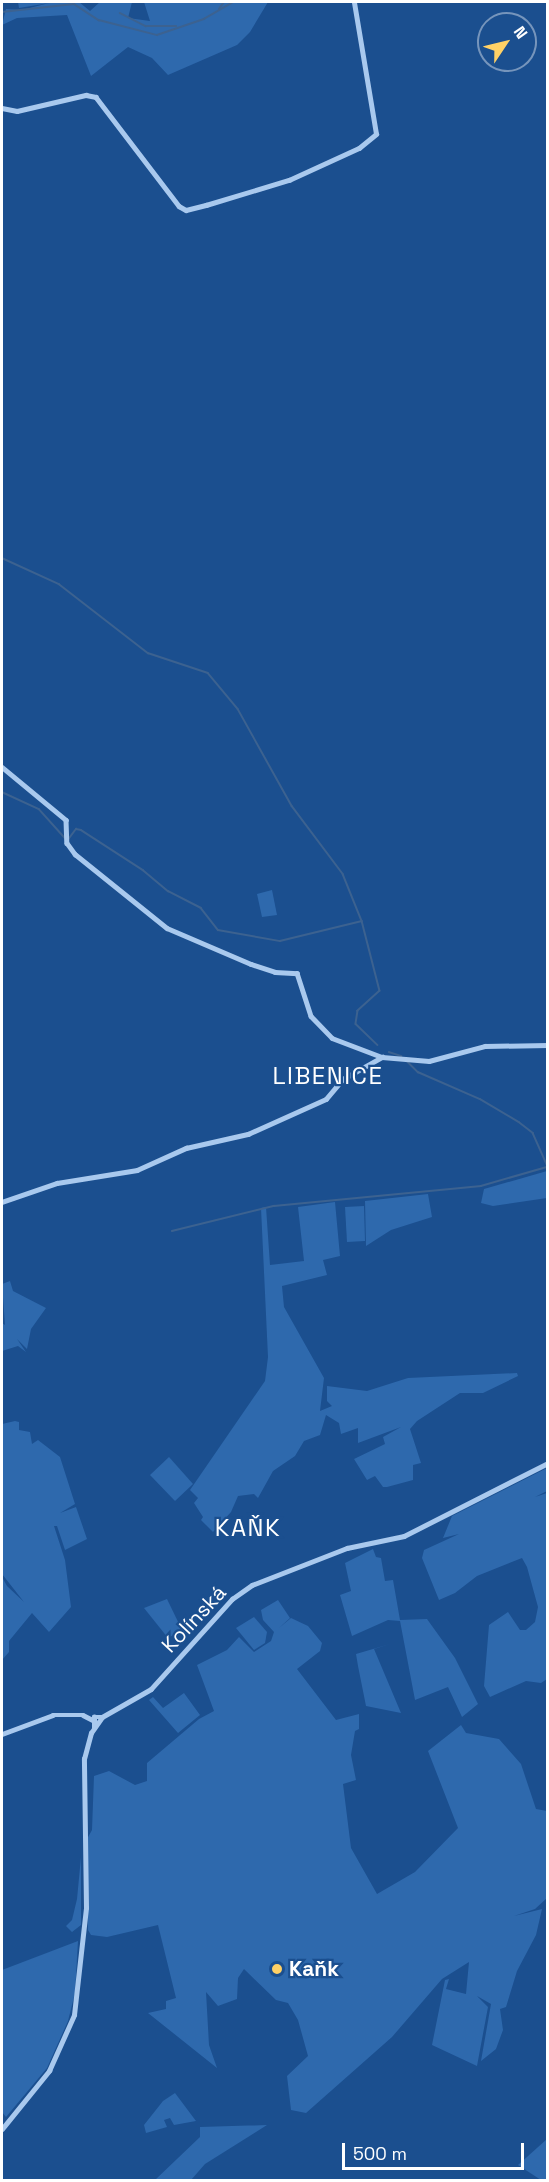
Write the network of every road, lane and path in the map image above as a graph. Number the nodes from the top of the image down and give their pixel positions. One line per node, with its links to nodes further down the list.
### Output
1 (354, 2): 2 (street)
2 (2, 108)
3 (2, 767): 5 (street)
4 (548, 1045): 5 (street)
5 (382, 1057): 6 (street)
6 (2, 1202)
7 (548, 1463): 8 (street, Kolínská)
8 (102, 1718): 9 (street); 9 (street)
9 (94, 1722): 10 (street); 11 (street)
10 (2, 1734)
11 (2, 2129)

